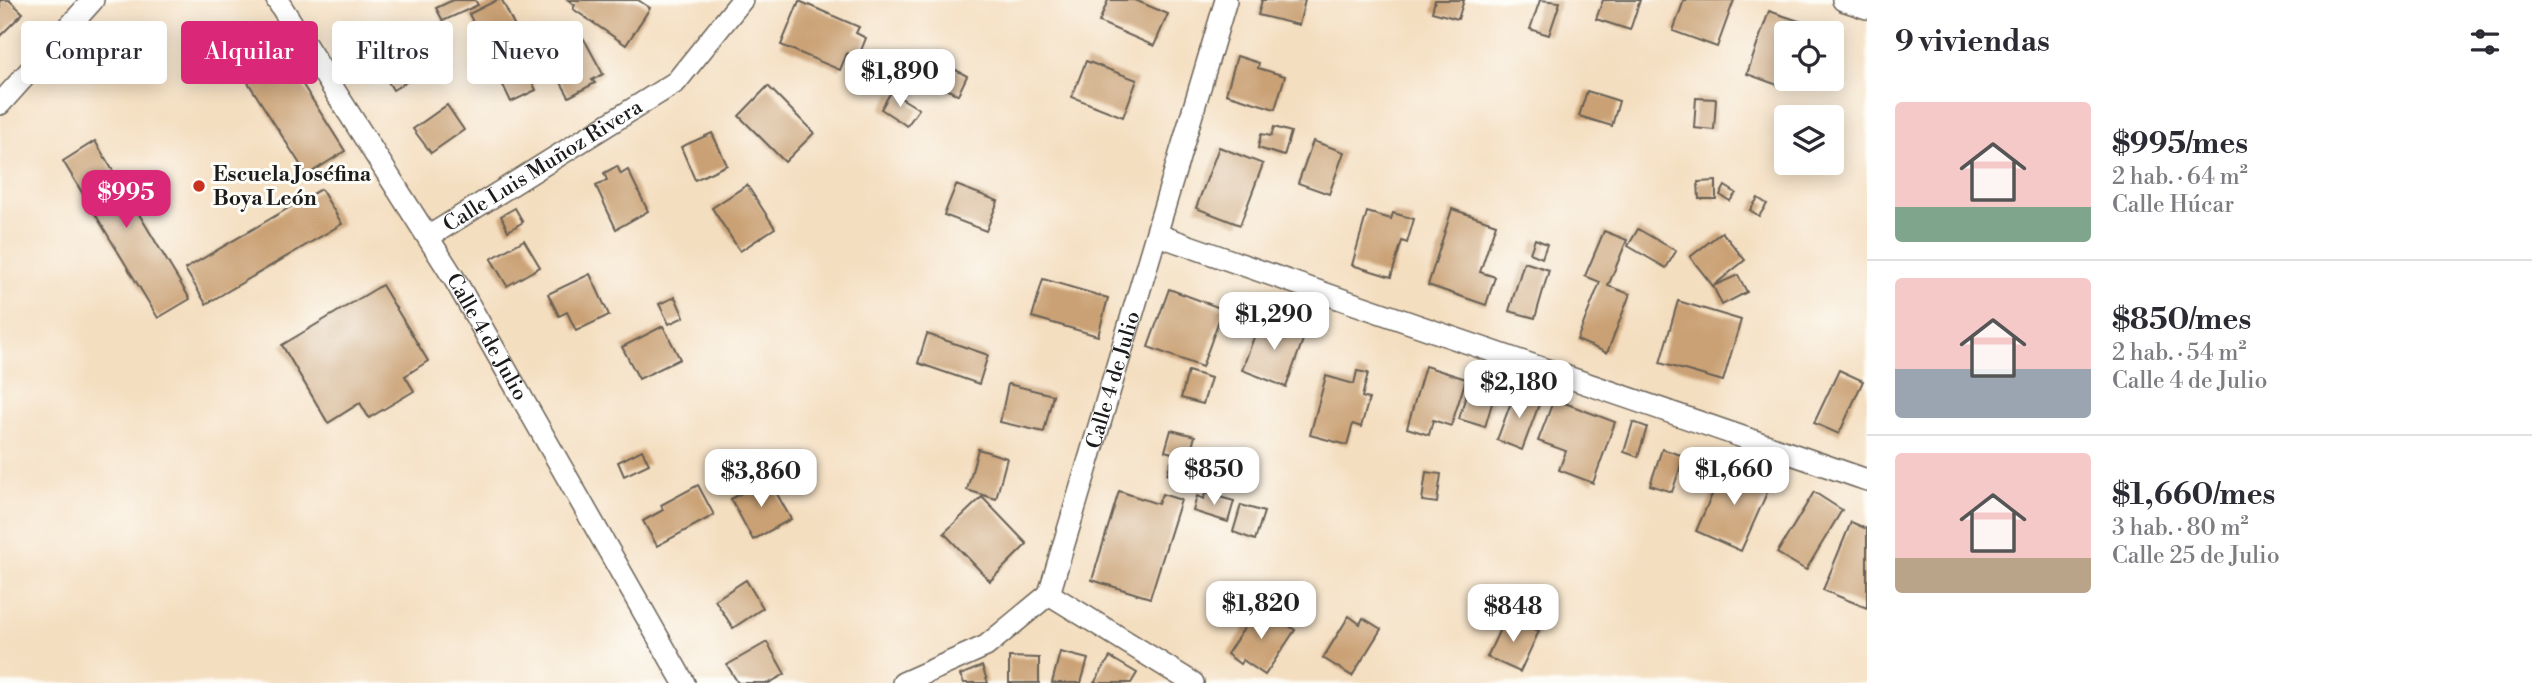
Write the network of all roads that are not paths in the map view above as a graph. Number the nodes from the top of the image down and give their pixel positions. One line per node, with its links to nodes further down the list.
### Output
1 (93, 0): 7 (street)
2 (277, 0): 9 (street, Calle 4 de Julio)
3 (742, 0): 9 (street, Calle Luis Muñoz Rivera)
4 (1226, 0): 8 (street, Calle 4 de Julio)
5 (1843, 0): 6 (street)
6 (1867, 8)
7 (0, 104)
8 (1158, 235): 10 (street); 11 (street, Calle 4 de Julio)
9 (428, 237): 12 (street, Calle 4 de Julio)
10 (1867, 480)
11 (1049, 594): 13 (street); 14 (street)
12 (684, 683)
13 (903, 683)
14 (1193, 683)

